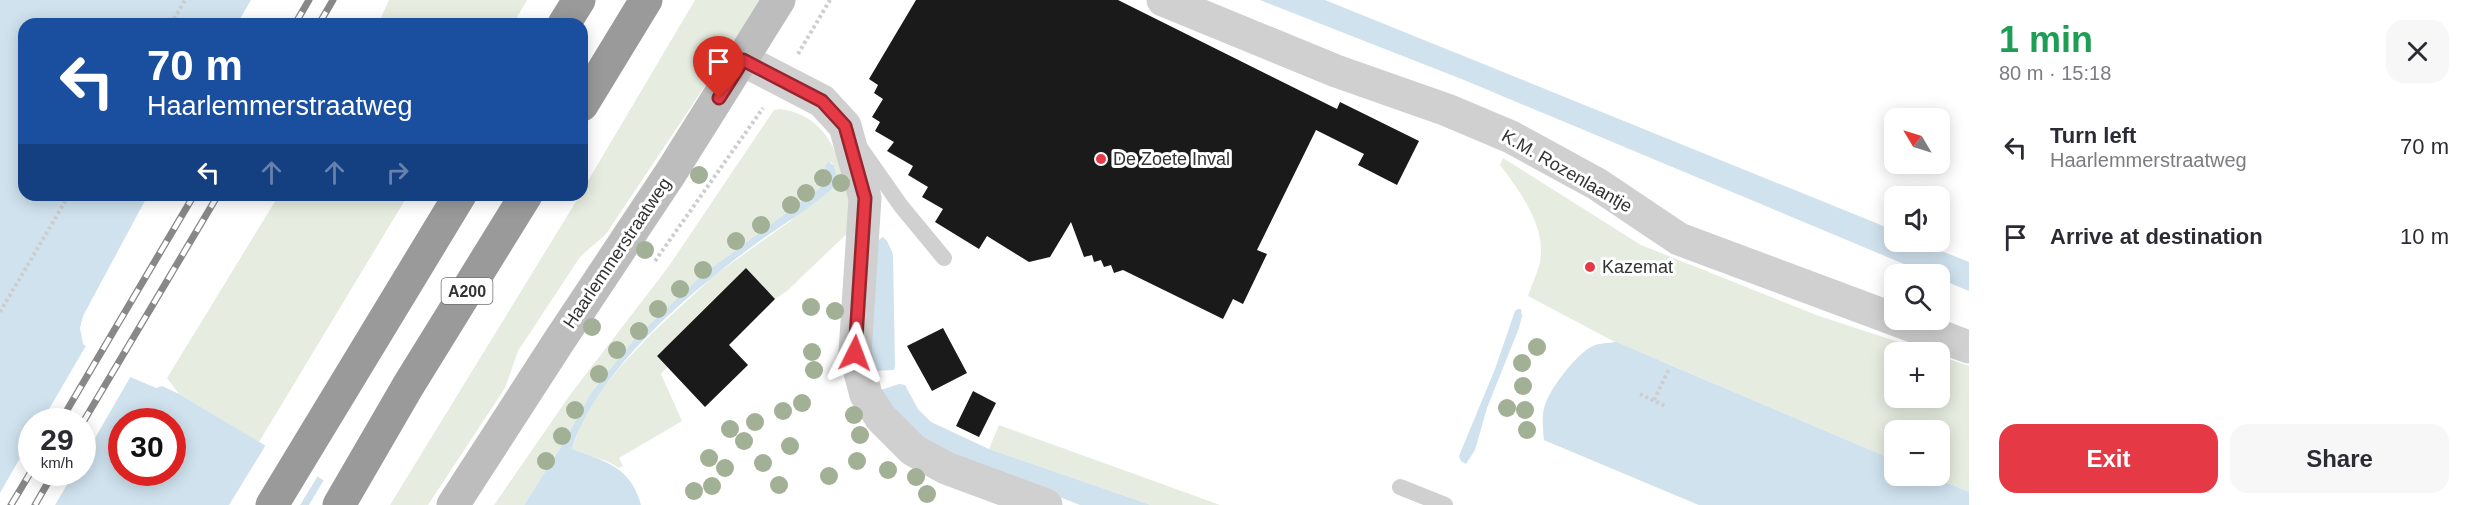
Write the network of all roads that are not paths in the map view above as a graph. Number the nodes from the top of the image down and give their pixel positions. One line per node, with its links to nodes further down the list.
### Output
1 (579, 0): 5 (highway)
2 (646, 0): 7 (highway)
3 (779, 0): 6 (main road, Haarlemmerstraatweg)
4 (1163, 0): 12 (street, K.M. Rozenlaantje)
5 (568, 18)
6 (743, 60): 8 (street); 16 (main road, Haarlemmerstraatweg)
7 (588, 95)
8 (845, 126): 11 (lane); 17 (street)
9 (456, 201): 14 (highway)
10 (522, 201): 15 (highway, A200)
11 (944, 258)
12 (1969, 347)
13 (1400, 487): 18 (lane)
14 (272, 505)
15 (339, 505)
16 (453, 505)
17 (1046, 505)
18 (1445, 505)

